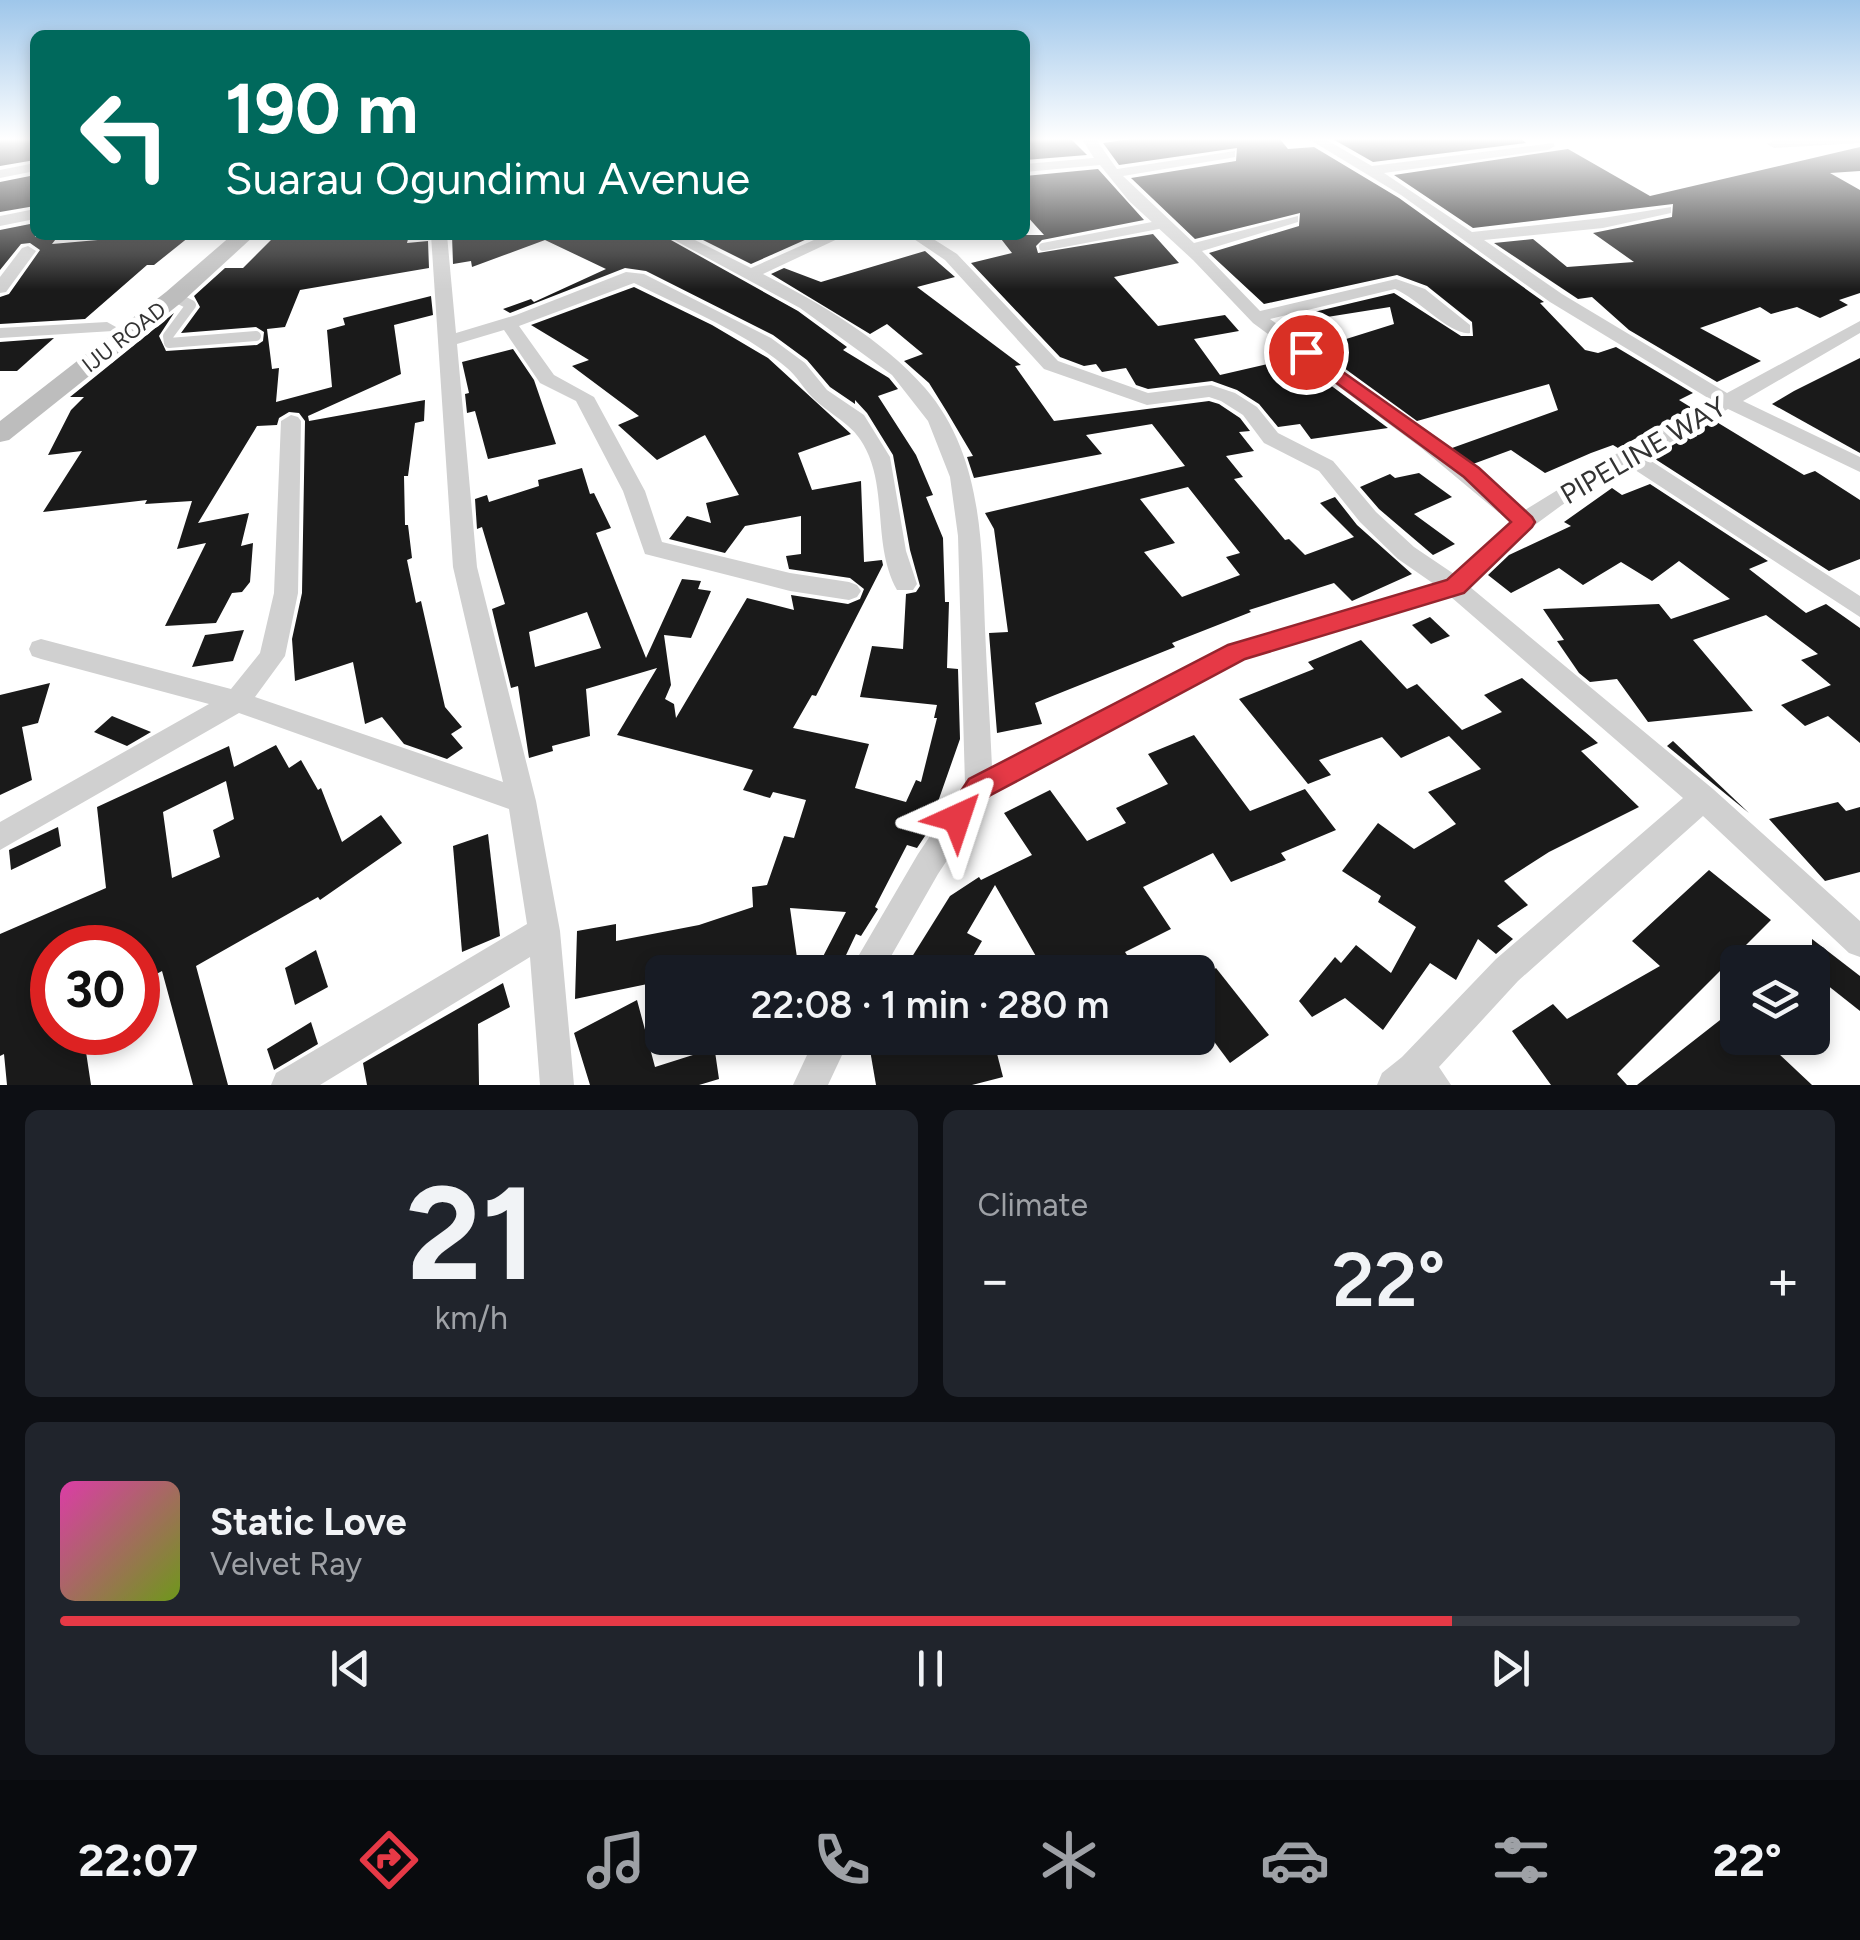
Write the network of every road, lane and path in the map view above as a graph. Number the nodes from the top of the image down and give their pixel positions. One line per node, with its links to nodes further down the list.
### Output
1 (1126, 189): 7 (street)
2 (1400, 189): 8 (street)
3 (1666, 210): 8 (street)
4 (30, 215): 6 (street)
5 (1293, 219): 16 (street)
6 (0, 221)
7 (1158, 225): 15 (lane); 16 (street)
8 (1467, 237): 29 (street)
9 (219, 240): 24 (main road, IJU ROAD)
10 (239, 240): 20 (main road, IJU ROAD)
11 (439, 240): 28 (street)
12 (682, 240): 18 (street)
13 (827, 240): 18 (street)
14 (924, 240): 37 (street)
15 (1043, 247)
16 (1190, 249): 21 (street)
17 (28, 252): 19 (street)
18 (748, 275): 42 (street)
19 (0, 288)
20 (174, 298): 27 (lane); 32 (main road, IJU ROAD)
21 (1257, 317): 25 (street); 35 (street)
22 (508, 323): 28 (street); 36 (street); 38 (street)
23 (1860, 326): 29 (street, PIPELINE WAY)
24 (106, 327): 26 (street); 30 (main road, IJU ROAD)
25 (1464, 329)
26 (0, 333)
27 (256, 336)
28 (446, 341): 44 (street)
29 (1728, 401): 33 (street, PIPELINE WAY); 34 (street)
30 (0, 410)
31 (292, 421): 41 (street)
32 (0, 434)
33 (1628, 456): 35 (street, PIPELINE WAY); 39 (street)
34 (1860, 465)
35 (1524, 522): 37 (street, PIPELINE WAY)
36 (905, 584)
37 (1456, 587): 42 (street, PIPELINE WAY); 43 (street)
38 (849, 591)
39 (1860, 608)
40 (41, 649): 41 (street)
41 (238, 701): 44 (street); 45 (street)
42 (979, 788): 48 (street, PIPELINE WAY)
43 (1703, 798): 47 (street); 50 (street)
44 (522, 801): 46 (street)
45 (0, 837)
46 (544, 931): 51 (street); 52 (street)
47 (1860, 942)
48 (875, 955)
49 (825, 1055): 53 (street)
50 (1414, 1080)
51 (288, 1085)
52 (557, 1085)
53 (810, 1085)

